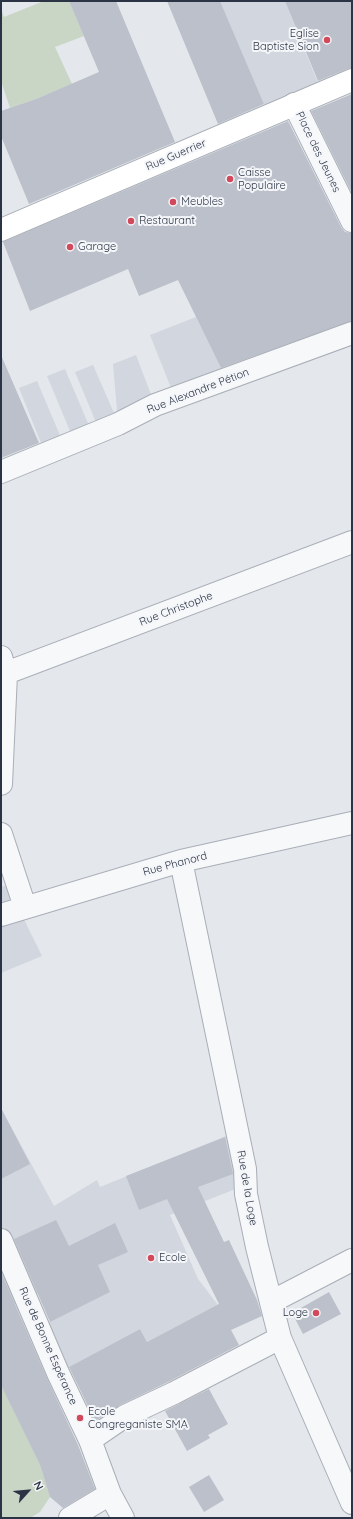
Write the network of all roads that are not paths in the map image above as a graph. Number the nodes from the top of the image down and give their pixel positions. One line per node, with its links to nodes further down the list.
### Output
1 (352, 80): 2 (main road, Rue Guerrier)
2 (294, 104): 3 (street, Place des Jeunes); 4 (main road, Rue Guerrier)
3 (352, 221)
4 (1, 230)
5 (352, 333): 6 (street, Rue Alexandre Pétion)
6 (1, 472)
7 (352, 542): 8 (street, Rue Christophe)
8 (3, 668): 9 (street)
9 (1, 784)
10 (352, 823): 12 (street, Rue Phanord)
11 (1, 834): 13 (street)
12 (181, 861): 13 (street, Rue Phanord); 17 (street, Rue de la Loge)
13 (25, 907): 14 (street, Rue Phanord)
14 (1, 915)
15 (1, 1240): 19 (street, Rue de Bonne Espérance)
16 (352, 1260): 17 (street)
17 (271, 1302): 18 (street, Rue de la Loge)
18 (280, 1338): 19 (street); 21 (street, Rue de la Loge)
19 (90, 1440): 20 (street, Rue de Bonne Espérance)
20 (110, 1494): 22 (street); 23 (street, Rue de Bonne Espérance)
21 (352, 1503)
22 (70, 1518)
23 (123, 1518)

